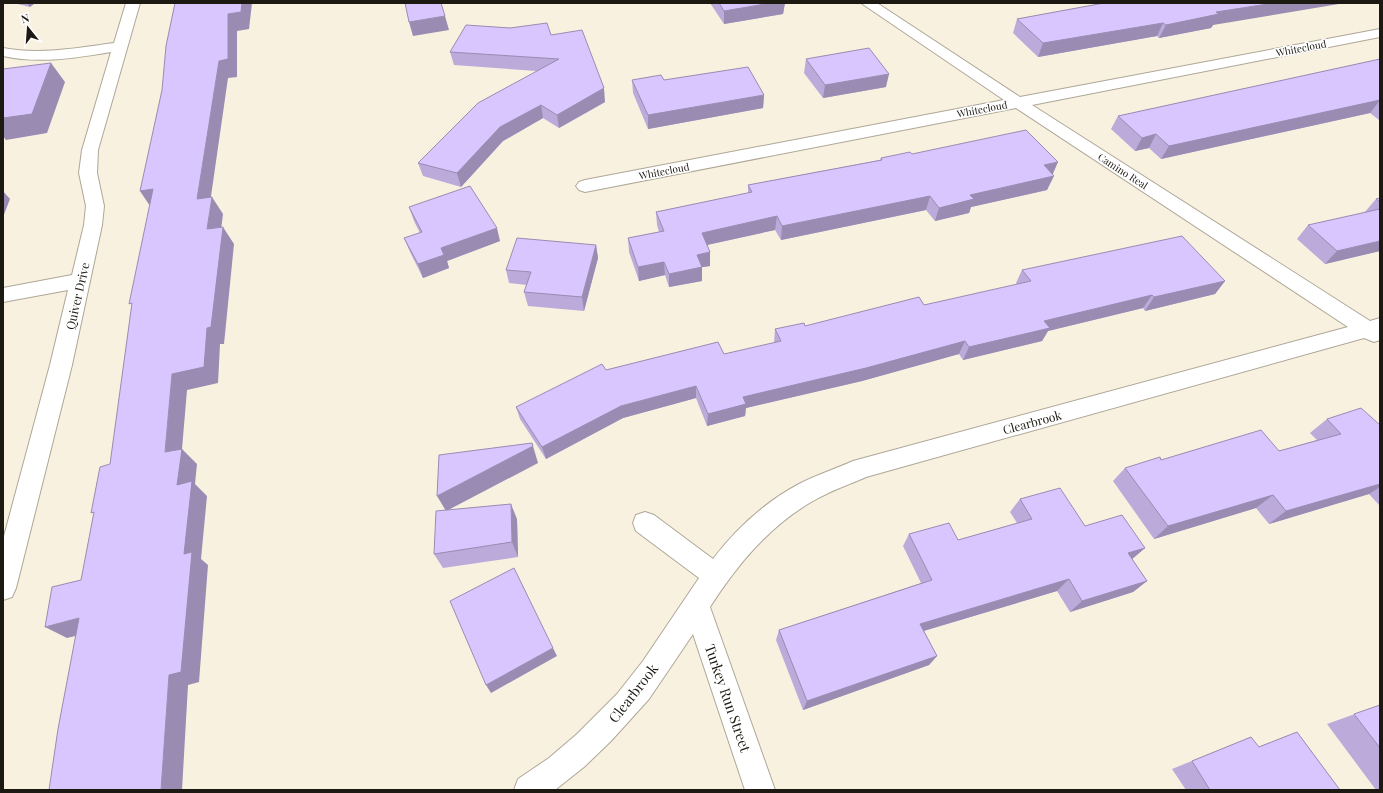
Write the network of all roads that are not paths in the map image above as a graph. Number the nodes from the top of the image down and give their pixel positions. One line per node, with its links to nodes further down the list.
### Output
1 (133, 3): 4 (street, Quiver Drive)
2 (868, 3): 6 (street, Camino Real)
3 (1380, 33): 6 (street, Whitecloud)
4 (121, 46): 5 (street); 8 (street, Quiver Drive)
5 (3, 52)
6 (1017, 102): 7 (street, Whitecloud); 10 (street, Camino Real)
7 (585, 186)
8 (80, 281): 9 (street); 13 (street, Quiver Drive)
9 (3, 295)
10 (1376, 331): 12 (street, Clearbrook)
11 (645, 523): 12 (street)
12 (716, 576): 14 (street, Clearbrook)
13 (3, 588)
14 (696, 605): 15 (street, Clearbrook); 16 (street, Turkey Run Street)
15 (529, 790)
16 (760, 790)

